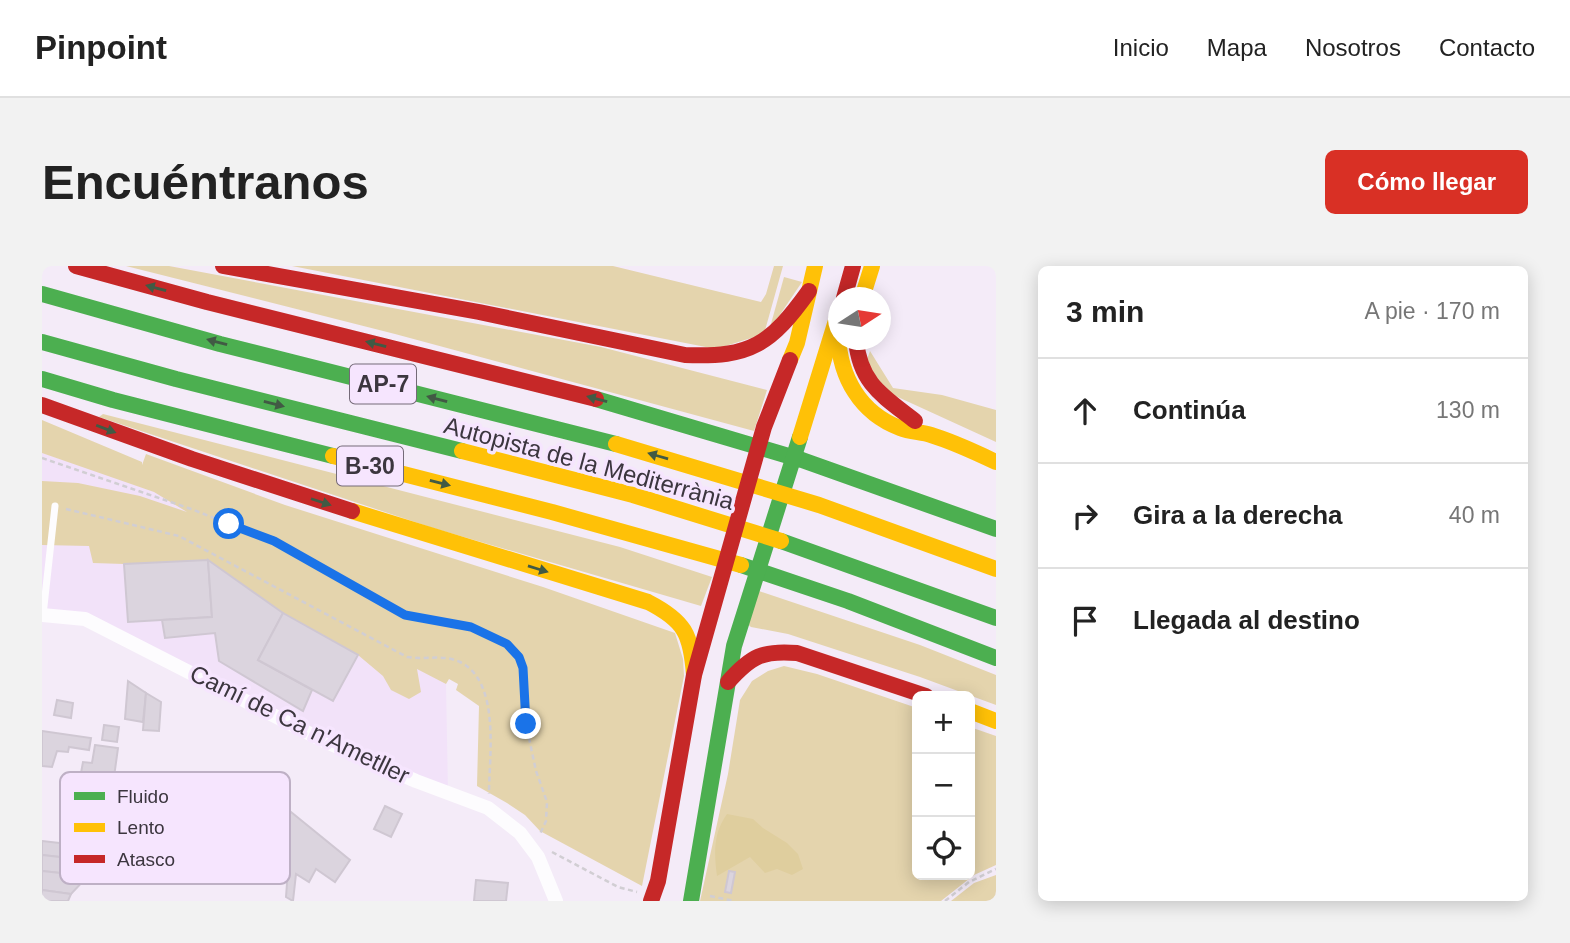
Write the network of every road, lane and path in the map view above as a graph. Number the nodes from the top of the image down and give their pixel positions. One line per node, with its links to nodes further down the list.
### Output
1 (76, 266): 20 (main road, one-way to 1)
2 (223, 266): 8 (main road)
3 (815, 266): 8 (main road)
4 (853, 266): 6 (main road)
5 (872, 266): 7 (main road)
6 (847, 287)
7 (865, 287)
8 (809, 291): 25 (main road)
9 (42, 294): 21 (main road, Autopista de la Mediterrània / AP-7, one-way to 9)
10 (42, 342): 23 (main road, Autopista de la Mediterrània / AP-7, one-way to 23)
11 (828, 345): 26 (main road)
12 (839, 350): 16 (main road)
13 (858, 350): 16 (main road)
14 (42, 379): 24 (main road, B-30, one-way to 24)
15 (42, 405): 25 (main road, one-way to 25)
16 (931, 435): 18 (main road)
17 (42, 458): 31 (path)
18 (996, 462)
19 (55, 506): 22 (lane); 30 (path)
20 (996, 529)
21 (996, 569)
22 (42, 617): 36 (street, Camí de Ca n'Ametller)
23 (996, 618)
24 (996, 657)
25 (694, 675): 34 (main road)
26 (727, 682): 27 (main road); 35 (main road)
27 (912, 691)
28 (975, 713): 29 (main road)
29 (996, 721)
30 (489, 797)
31 (540, 835)
32 (546, 849): 34 (path)
33 (996, 869): 38 (path)
34 (645, 897)
35 (691, 897): 37 (path)
36 (556, 901)
37 (734, 901)
38 (946, 901)

